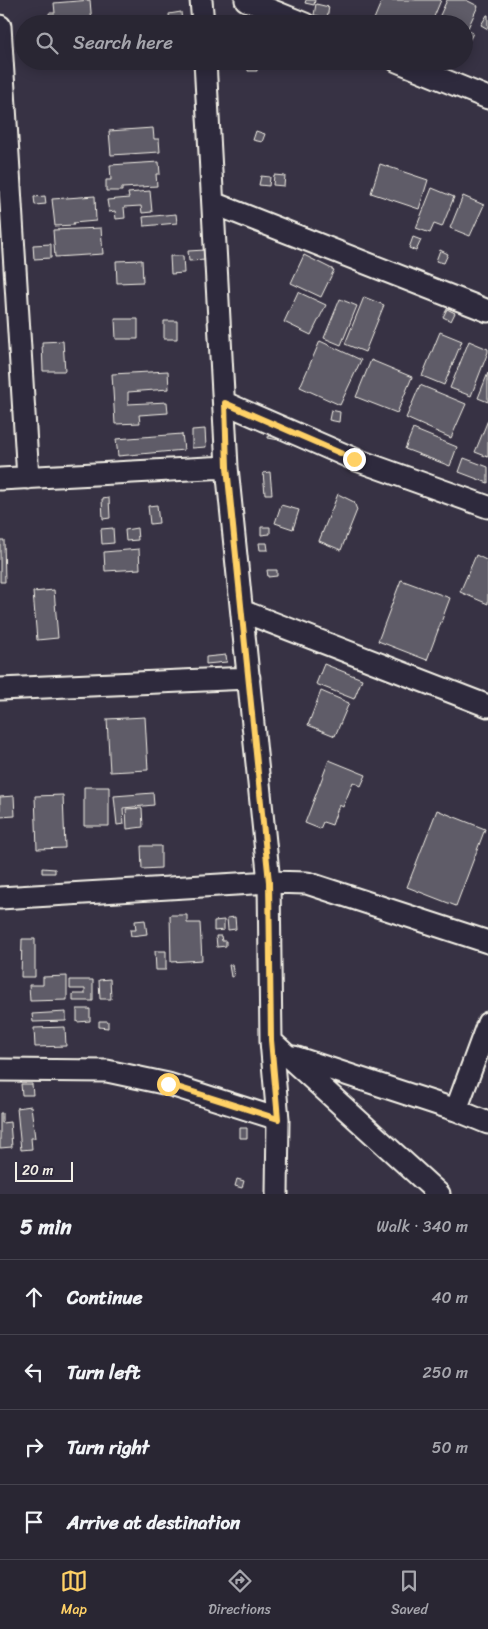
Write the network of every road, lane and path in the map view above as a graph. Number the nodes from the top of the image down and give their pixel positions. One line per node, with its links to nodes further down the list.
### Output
1 (201, 0): 3 (street)
2 (246, 0): 4 (street)
3 (202, 15)
4 (283, 15)
5 (0, 26): 13 (street)
6 (205, 70): 9 (street)
7 (419, 70): 8 (street)
8 (488, 98)
9 (212, 204): 10 (street); 11 (street)
10 (488, 311)
11 (225, 403): 12 (street); 15 (street)
12 (227, 467): 13 (street); 16 (street)
13 (28, 478): 14 (street)
14 (0, 480)
15 (488, 507)
16 (242, 611): 17 (street); 19 (street)
17 (248, 678): 18 (street); 20 (street)
18 (0, 689)
19 (488, 706)
20 (269, 882): 21 (street); 22 (street); 24 (street)
21 (0, 898)
22 (488, 942)
23 (488, 1023): 27 (street)
24 (271, 1040): 25 (street); 28 (street)
25 (287, 1055): 27 (street); 31 (street)
26 (0, 1070): 28 (street)
27 (456, 1110): 29 (street)
28 (278, 1119): 30 (street)
29 (488, 1123)
30 (277, 1194)
31 (439, 1194)

